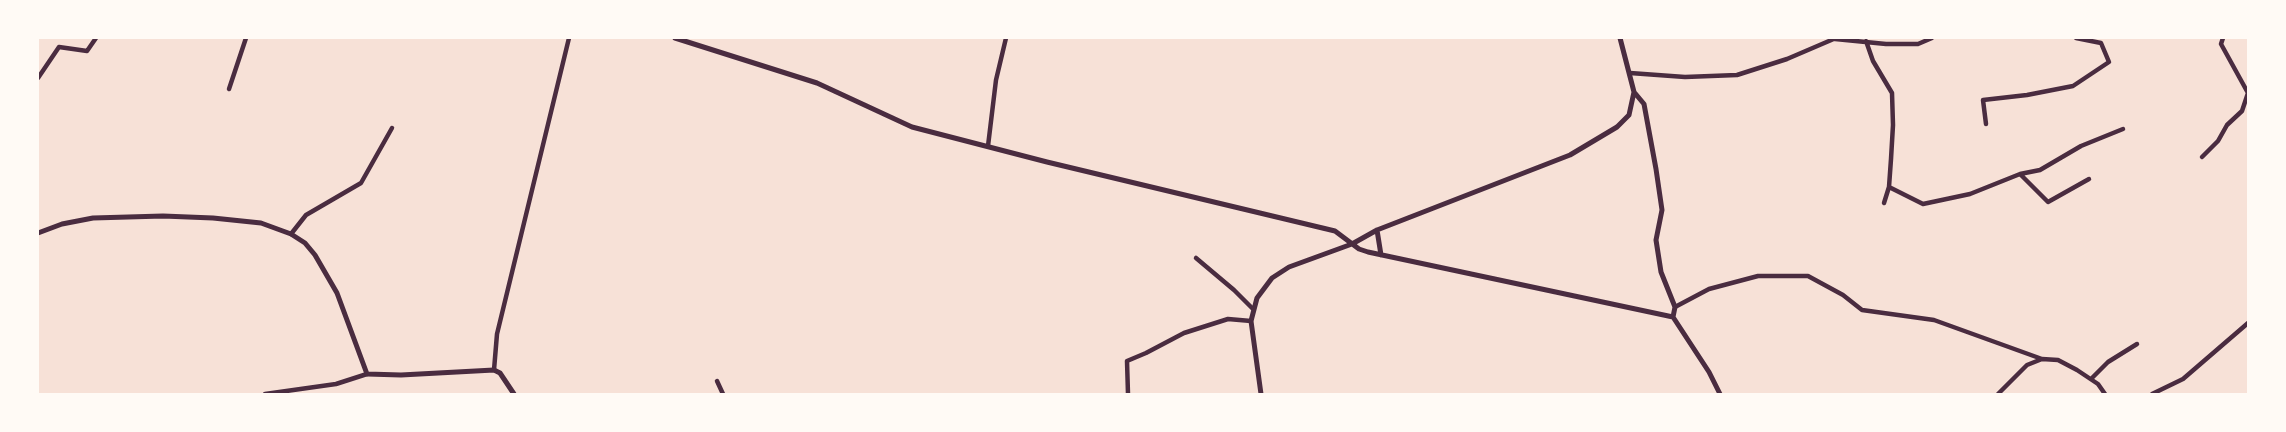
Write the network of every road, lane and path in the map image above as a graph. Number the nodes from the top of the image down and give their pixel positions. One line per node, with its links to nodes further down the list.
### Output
1 (96, 38): 13 (street)
2 (246, 38): 14 (street)
3 (569, 38): 38 (street)
4 (675, 38): 19 (street)
5 (1006, 38): 19 (street)
6 (1620, 38): 12 (street)
7 (1835, 38): 11 (street); 12 (street)
8 (1932, 38): 11 (street)
9 (2076, 38): 16 (street)
10 (2223, 38): 20 (street)
11 (1866, 41): 23 (street)
12 (1630, 73): 15 (street)
13 (38, 78)
14 (229, 89)
15 (1634, 92): 25 (street); 31 (street)
16 (1986, 124)
17 (392, 128): 27 (street)
18 (2123, 129): 21 (street)
19 (988, 146): 28 (street)
20 (2202, 156)
21 (2020, 174): 22 (street); 23 (street)
22 (2089, 179)
23 (1889, 187): 24 (street)
24 (1884, 203)
25 (1377, 230): 28 (street); 29 (street)
26 (38, 233): 27 (street)
27 (291, 234): 39 (street)
28 (1352, 244): 29 (street); 32 (street)
29 (1381, 254): 33 (street)
30 (1196, 258): 32 (street)
31 (1675, 307): 33 (street); 37 (street)
32 (1253, 309): 34 (street)
33 (1673, 317): 47 (street)
34 (1251, 321): 45 (street); 46 (street)
35 (2248, 322): 50 (street)
36 (2137, 344): 40 (street)
37 (2042, 359): 40 (street); 48 (street)
38 (494, 370): 39 (street); 43 (street)
39 (368, 374): 42 (street)
40 (2091, 379): 49 (street)
41 (717, 381): 44 (street)
42 (265, 394)
43 (514, 394)
44 (723, 394)
45 (1128, 394)
46 (1260, 394)
47 (1720, 394)
48 (1998, 394)
49 (2104, 394)
50 (2152, 394)

